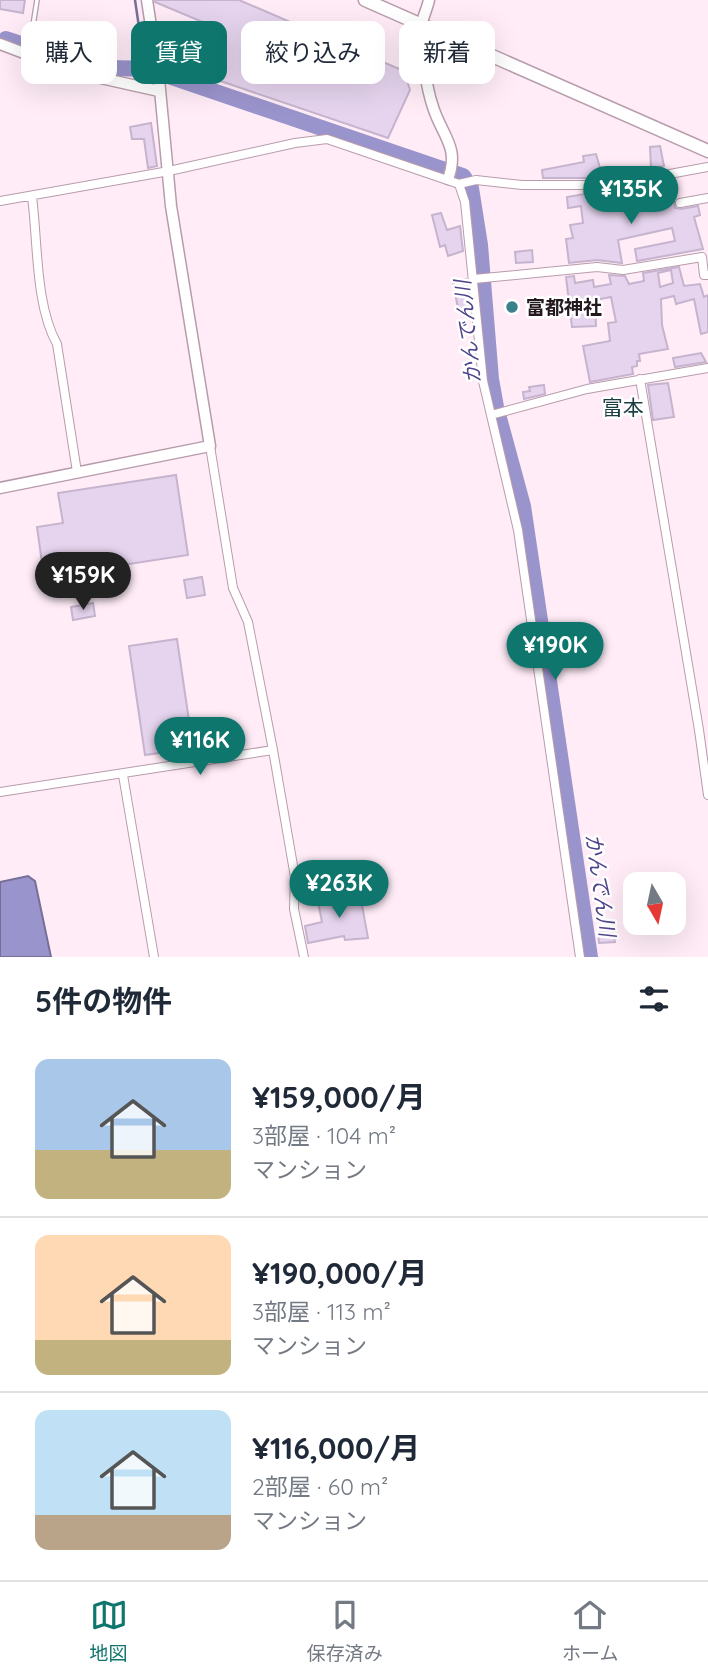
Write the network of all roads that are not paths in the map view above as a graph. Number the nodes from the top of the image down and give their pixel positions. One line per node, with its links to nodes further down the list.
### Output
1 (37, 0): 5 (lane)
2 (147, 0): 13 (street)
3 (365, 0): 6 (main road)
4 (429, 0): 7 (street)
5 (34, 21)
6 (414, 21)
7 (422, 21)
8 (0, 44): 9 (street)
9 (21, 51)
10 (495, 57): 14 (main road)
11 (117, 79): 13 (street)
12 (429, 84): 17 (street)
13 (159, 85): 16 (street)
14 (708, 151)
15 (708, 167): 17 (street)
16 (169, 171): 17 (street); 18 (street); 27 (street)
17 (454, 182): 23 (street)
18 (32, 197): 20 (street); 28 (street)
19 (708, 198): 21 (street)
20 (0, 201)
21 (680, 203)
22 (708, 275): 23 (street)
23 (474, 279): 26 (street)
24 (708, 368): 25 (street)
25 (640, 379): 26 (street); 33 (street)
26 (491, 415): 36 (street)
27 (211, 446): 28 (street); 30 (street)
28 (77, 472): 29 (street)
29 (0, 488)
30 (273, 750): 31 (street); 35 (street)
31 (123, 775): 32 (street); 34 (street)
32 (0, 792)
33 (708, 794)
34 (154, 957)
35 (304, 957)
36 (580, 957)

